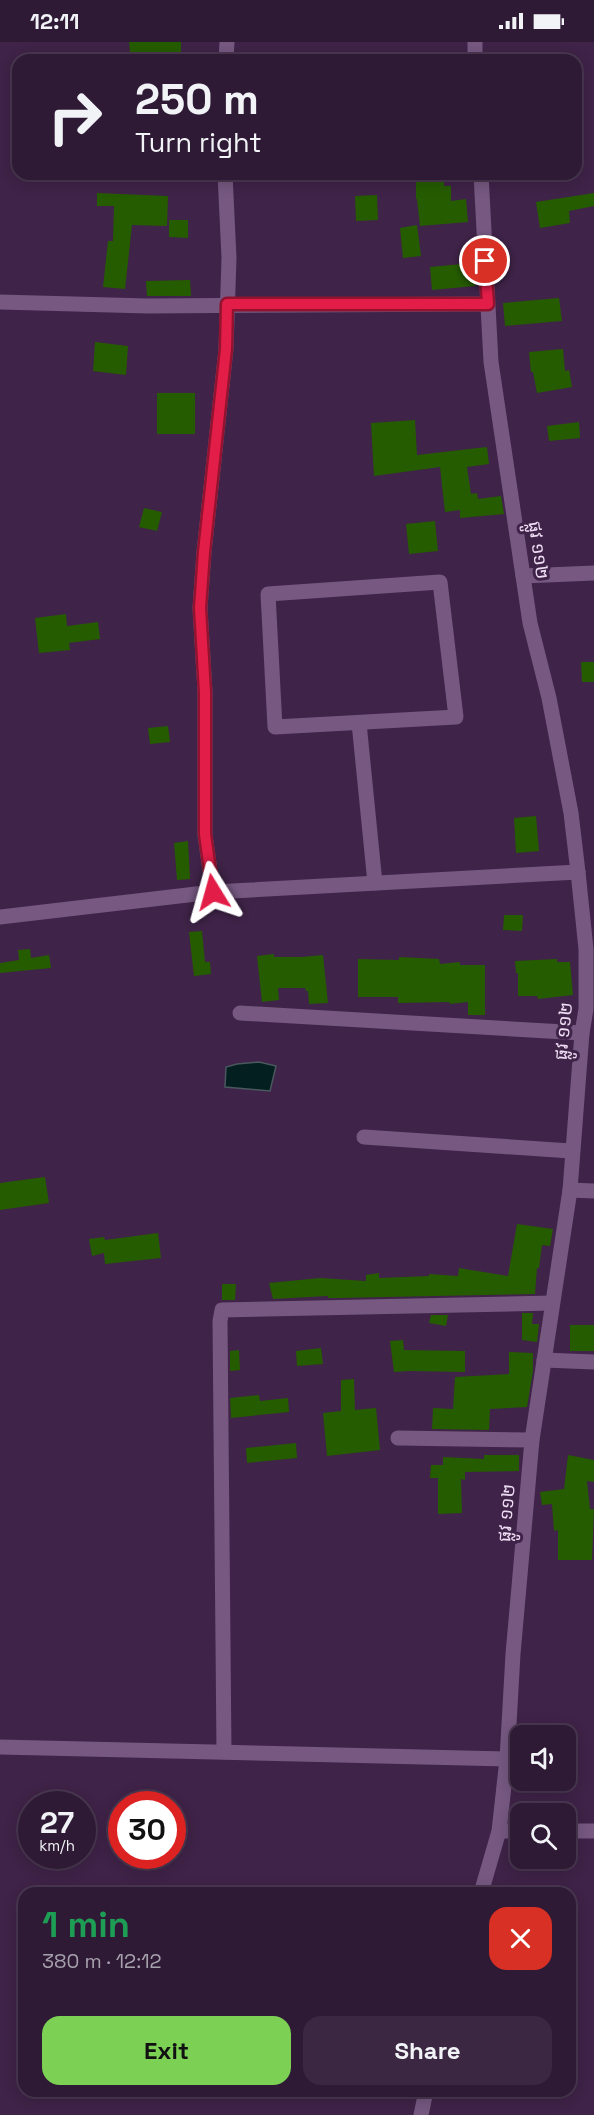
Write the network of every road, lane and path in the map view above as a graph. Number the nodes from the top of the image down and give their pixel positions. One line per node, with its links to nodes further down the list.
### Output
1 (225, 180): 4 (street)
2 (481, 180): 5 (street, ផ្លូវ ១១២)
3 (0, 302): 4 (street)
4 (227, 304): 5 (street); 11 (street)
5 (488, 304): 7 (street, ផ្លូវ ១១២)
6 (594, 573): 7 (street)
7 (523, 576): 9 (street, ផ្លូវ ១១២)
8 (359, 723): 8 (street); 10 (street)
9 (578, 872): 10 (street); 13 (street, ផ្លូវ ១១២)
10 (375, 883): 11 (street)
11 (213, 892): 12 (street)
12 (0, 917)
13 (590, 1009): 15 (street, ផ្លូវ ១១២)
14 (240, 1013): 15 (street)
15 (582, 1033): 17 (street, ផ្លូវ ១១២)
16 (364, 1137): 17 (street)
17 (571, 1151): 18 (street, ផ្លូវ ១១២)
18 (570, 1190): 19 (street); 20 (street, ផ្លូវ ១១២)
19 (594, 1191)
20 (552, 1303): 21 (street, ផ្លូវ ១១២); 26 (street)
21 (544, 1360): 22 (street); 24 (street, ផ្លូវ ១១២)
22 (594, 1362)
23 (398, 1438): 24 (street)
24 (532, 1440): 27 (street, ផ្លូវ ១១២)
25 (0, 1747): 26 (street)
26 (224, 1752): 27 (street)
27 (507, 1759): 28 (street, ផ្លូវ ១១២)
28 (499, 1831): 29 (street); 32 (street, ផ្លូវ ១១២)
29 (510, 1831)
30 (576, 1831): 31 (street)
31 (594, 1831)
32 (483, 1887)
33 (425, 2097): 34 (street)
34 (421, 2115)

